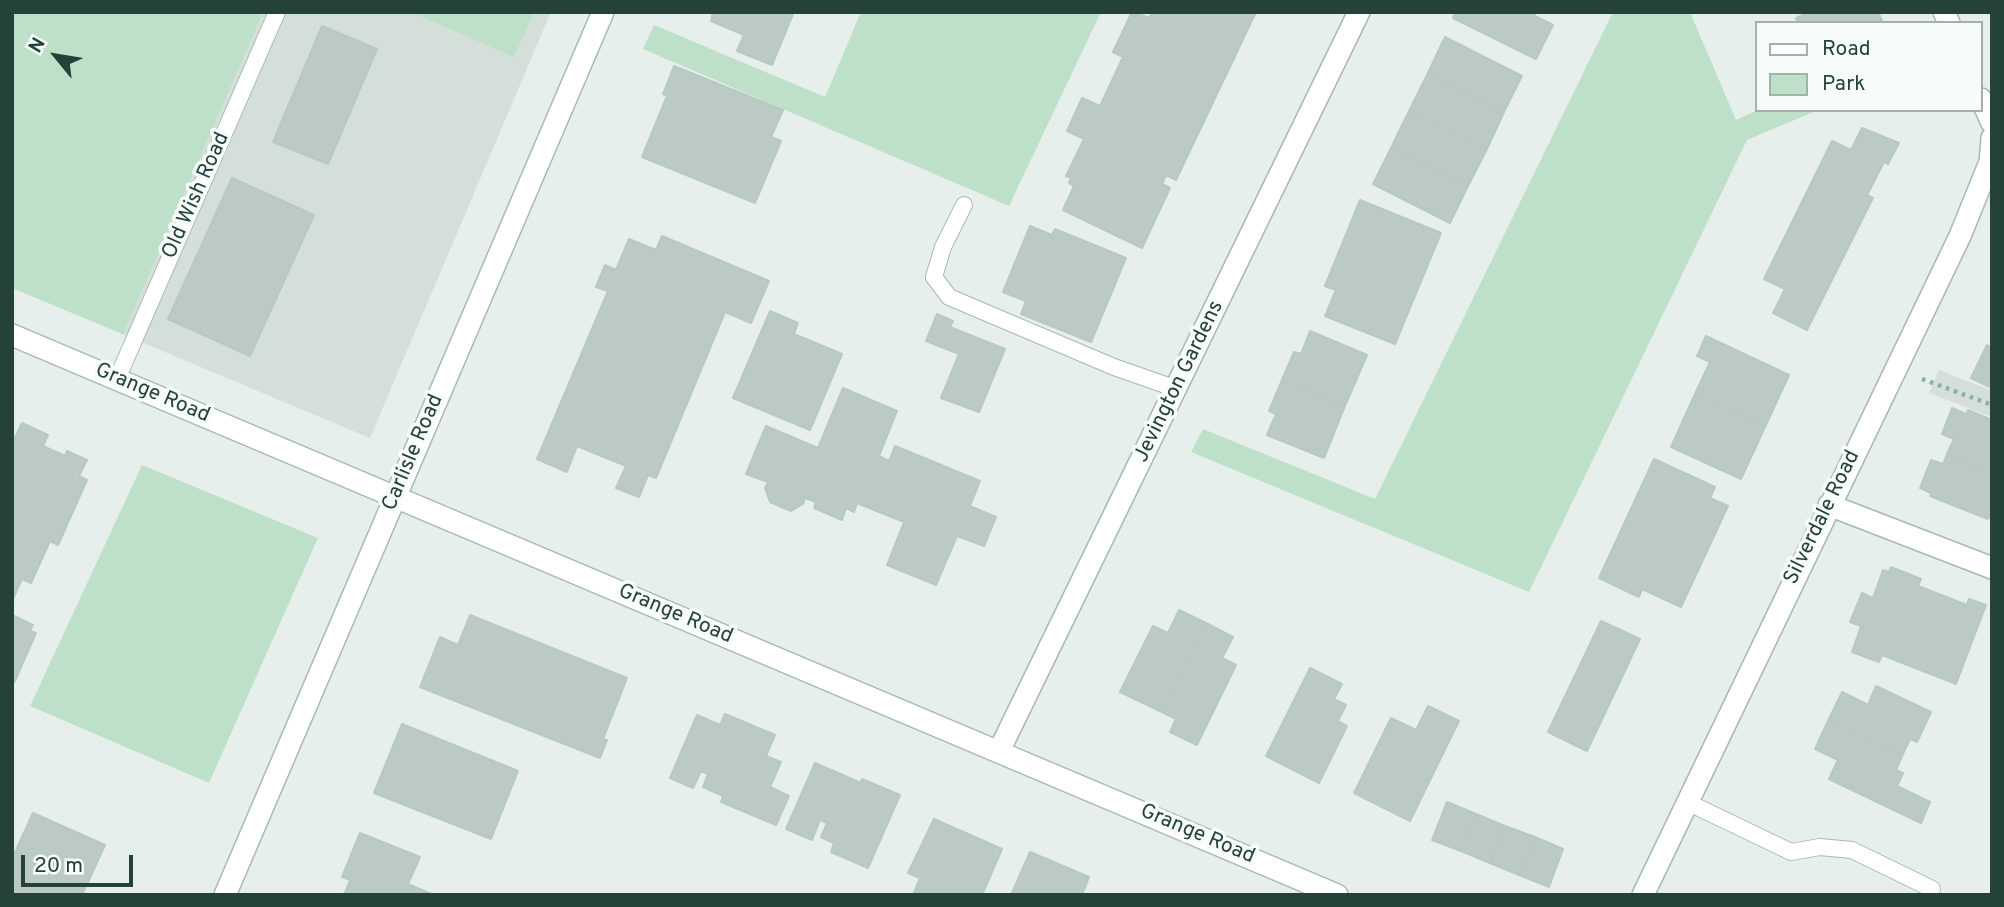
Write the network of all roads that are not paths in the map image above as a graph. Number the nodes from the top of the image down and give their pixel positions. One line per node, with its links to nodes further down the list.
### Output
1 (277, 12): 9 (lane, Old Wish Road)
2 (603, 12): 11 (street, Carlisle Road)
3 (1359, 12): 10 (street, Jevington Gardens)
4 (1983, 103): 5 (street)
5 (1992, 123)
6 (1992, 138): 12 (street, Silverdale Road)
7 (964, 205): 10 (lane)
8 (12, 335): 9 (street, Grange Road)
9 (117, 379): 11 (street, Grange Road)
10 (1177, 389): 14 (street, Jevington Gardens)
11 (395, 496): 14 (street, Grange Road); 17 (street, Carlisle Road)
12 (1829, 505): 13 (street); 15 (street, Silverdale Road)
13 (1992, 568)
14 (999, 751): 18 (street, Grange Road)
15 (1687, 802): 16 (lane); 19 (street, Silverdale Road)
16 (1932, 889)
17 (225, 895)
18 (1337, 895)
19 (1643, 895)

